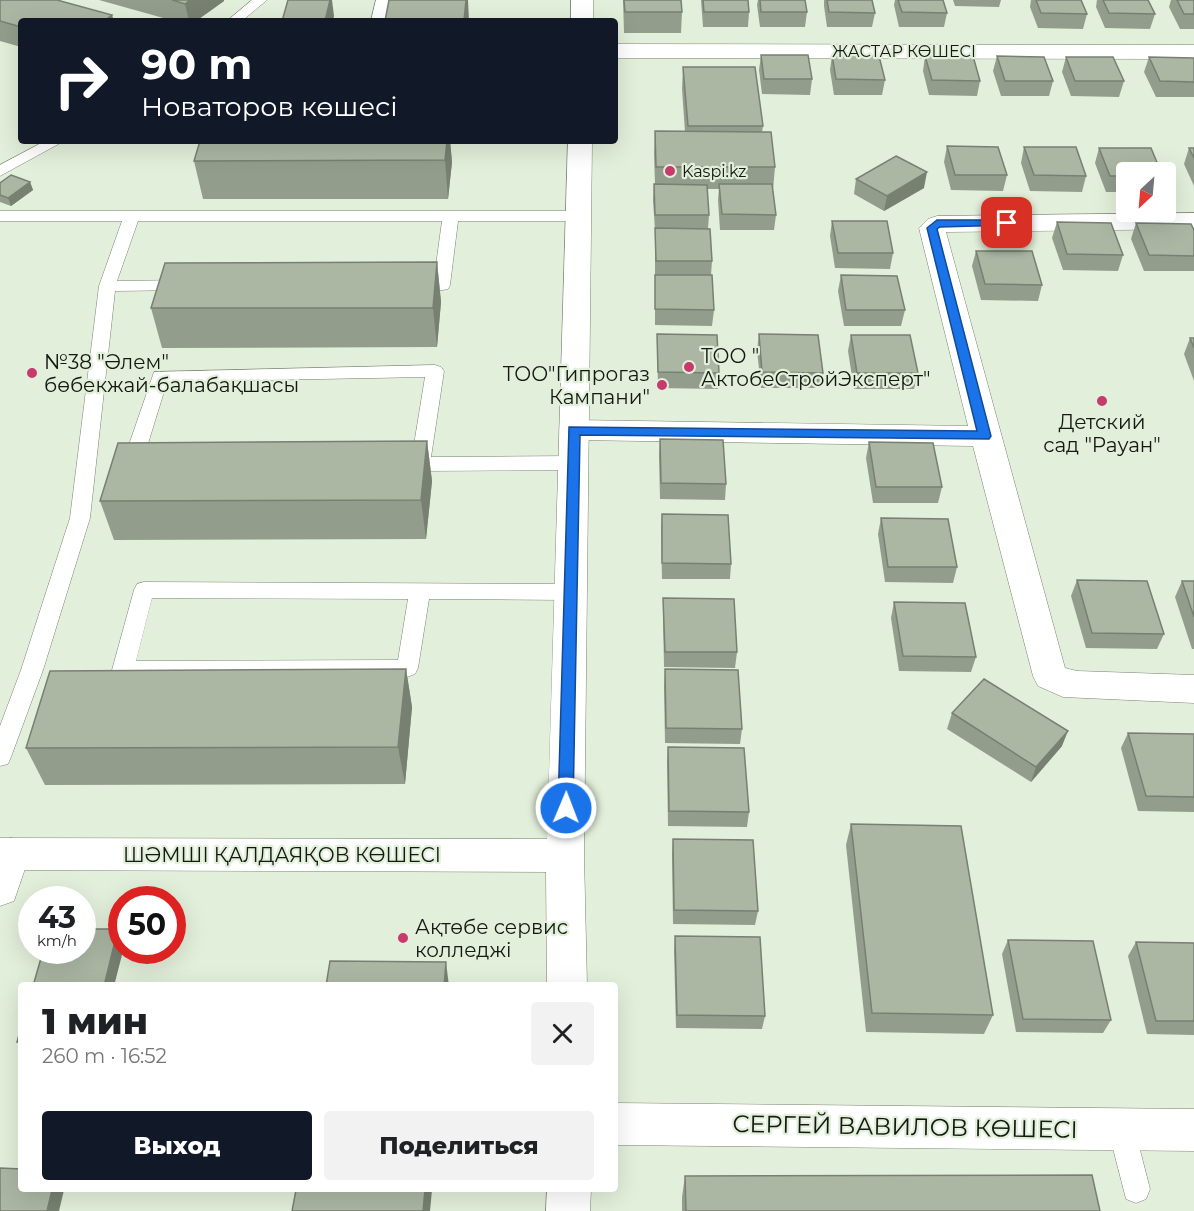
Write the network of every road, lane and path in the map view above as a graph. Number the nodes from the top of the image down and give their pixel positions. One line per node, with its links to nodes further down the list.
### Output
1 (260, 0): 4 (lane)
2 (382, 0): 5 (lane)
3 (582, 0): 6 (street)
4 (238, 18)
5 (379, 18)
6 (582, 18)
7 (618, 51): 8 (street, ЖАСТАР КӨШЕСІ)
8 (1194, 52)
9 (50, 144): 11 (lane)
10 (580, 144): 15 (street)
11 (0, 171)
12 (0, 216): 13 (lane)
13 (132, 216): 14 (lane); 19 (lane)
14 (451, 216): 15 (lane); 18 (lane)
15 (578, 216): 20 (street)
16 (1194, 221): 21 (street)
17 (202, 285): 19 (lane)
18 (394, 285)
19 (107, 286): 29 (lane)
20 (574, 430): 21 (street); 22 (street)
21 (984, 436): 28 (street)
22 (573, 463): 24 (lane); 27 (street)
23 (386, 464): 24 (lane)
24 (420, 464): 25 (lane)
25 (155, 465)
26 (420, 591): 26 (lane); 27 (lane)
27 (570, 592): 30 (street)
28 (1194, 689)
29 (0, 757)
30 (565, 856): 31 (street, ШӘМШІ ҚАЛДАЯҚОВ КӨШЕСІ); 32 (street)
31 (4, 866)
32 (567, 982)
33 (618, 1124): 34 (street, СЕРГЕЙ ВАВИЛОВ КӨШЕСІ)
34 (1122, 1129): 35 (street, СЕРГЕЙ ВАВИЛОВ КӨШЕСІ); 36 (lane)
35 (1194, 1130)
36 (1136, 1189)
37 (569, 1192): 38 (street)
38 (568, 1211)

